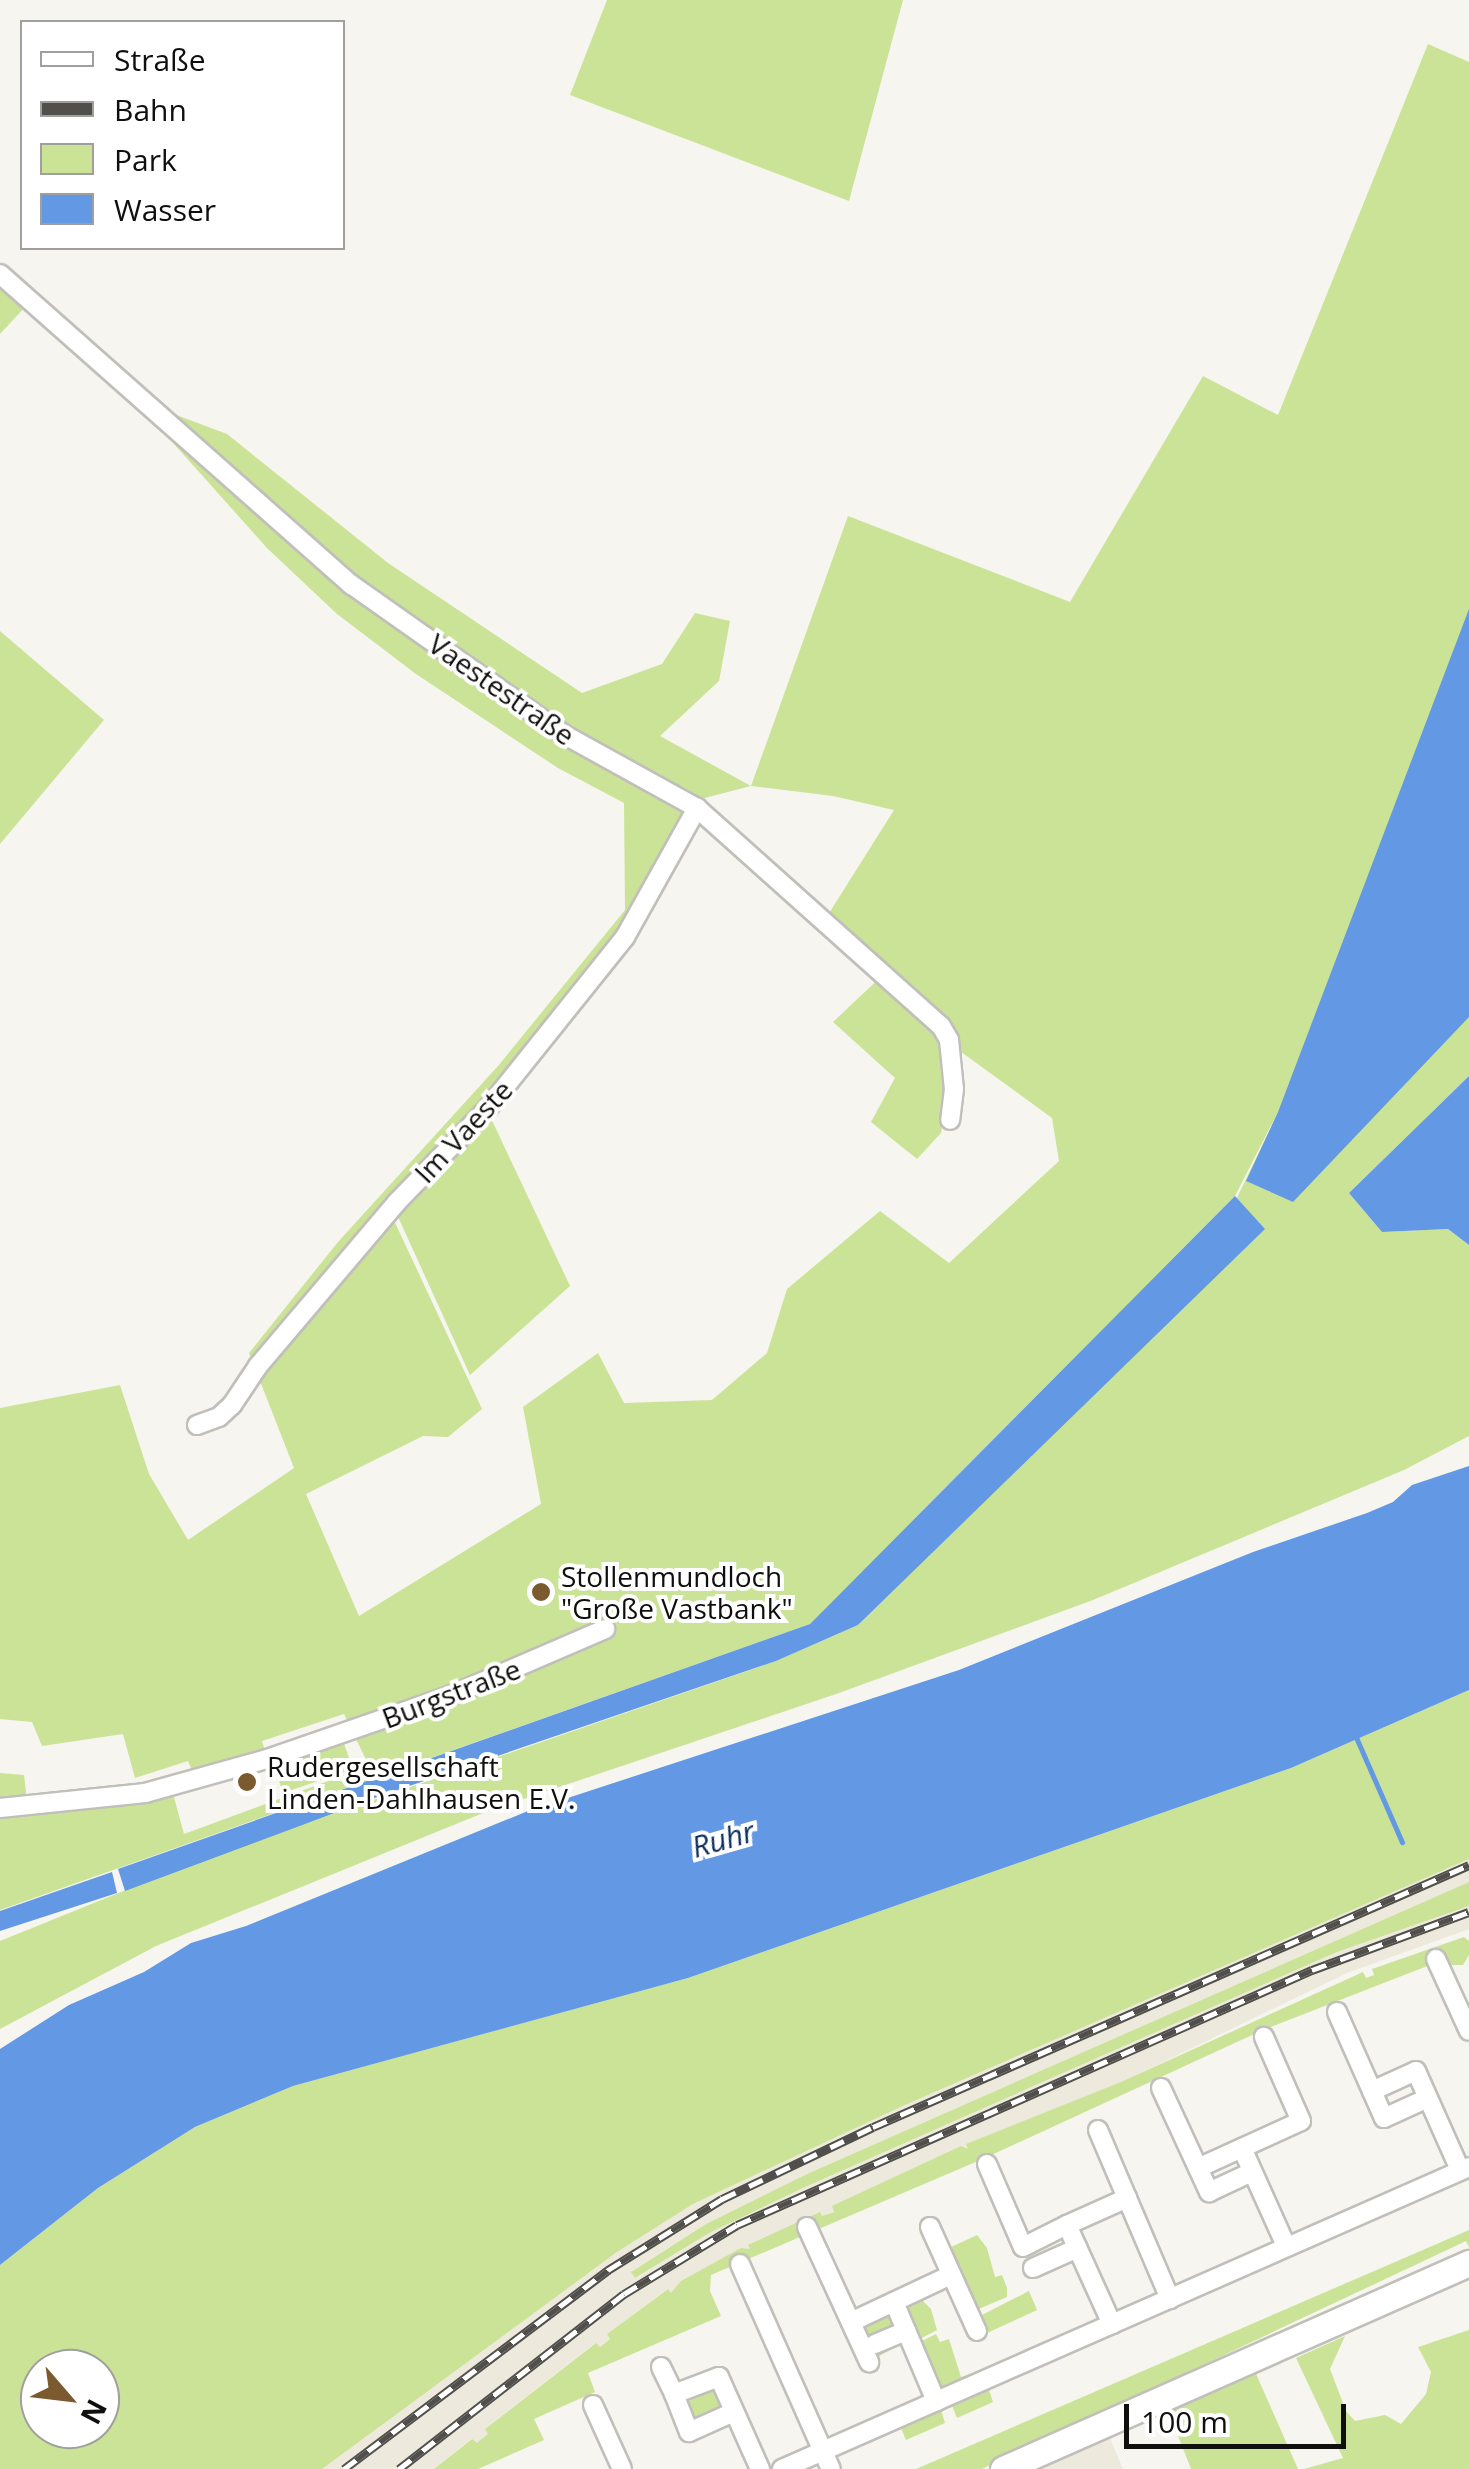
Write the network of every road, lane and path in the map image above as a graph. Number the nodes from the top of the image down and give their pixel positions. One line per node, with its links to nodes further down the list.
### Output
1 (0, 274): 2 (street, Vaestestraße)
2 (697, 808): 3 (street, Vaestestraße); 4 (street, Im Vaeste)
3 (950, 1120)
4 (197, 1425)
5 (605, 1629): 6 (street, Burgstraße)
6 (0, 1808)
7 (1436, 1959): 9 (street)
8 (1337, 2012): 12 (street)
9 (1469, 2032)
10 (1264, 2037): 15 (street)
11 (1161, 2088): 17 (street)
12 (1372, 2091): 13 (street); 13 (street)
13 (1428, 2098): 18 (street)
14 (1098, 2130): 20 (street)
15 (1242, 2148): 17 (street); 19 (street)
16 (987, 2164): 25 (street)
17 (1198, 2168): 19 (street)
18 (1465, 2169): 24 (street)
19 (1252, 2172): 24 (street)
20 (1126, 2198): 21 (street); 30 (street)
21 (1067, 2225): 25 (street); 26 (street)
22 (808, 2227): 32 (street)
23 (930, 2227): 29 (street)
24 (1286, 2246): 30 (street)
25 (1023, 2247): 26 (street)
26 (1078, 2248): 33 (street)
27 (740, 2264): 41 (street)
28 (1469, 2264): 46 (street)
29 (951, 2275): 31 (street); 35 (street)
30 (1170, 2299): 33 (street)
31 (894, 2302): 32 (street); 34 (street)
32 (850, 2322): 34 (street)
33 (1112, 2324): 38 (street)
34 (906, 2330): 38 (street)
35 (978, 2331)
36 (660, 2367): 37 (street)
37 (674, 2394): 40 (street); 40 (street)
38 (936, 2401): 41 (street)
39 (593, 2405): 42 (street)
40 (734, 2412): 43 (street)
41 (824, 2450): 44 (street); 45 (street)
42 (622, 2469)
43 (760, 2469)
44 (782, 2469)
45 (831, 2469)
46 (1003, 2469)

